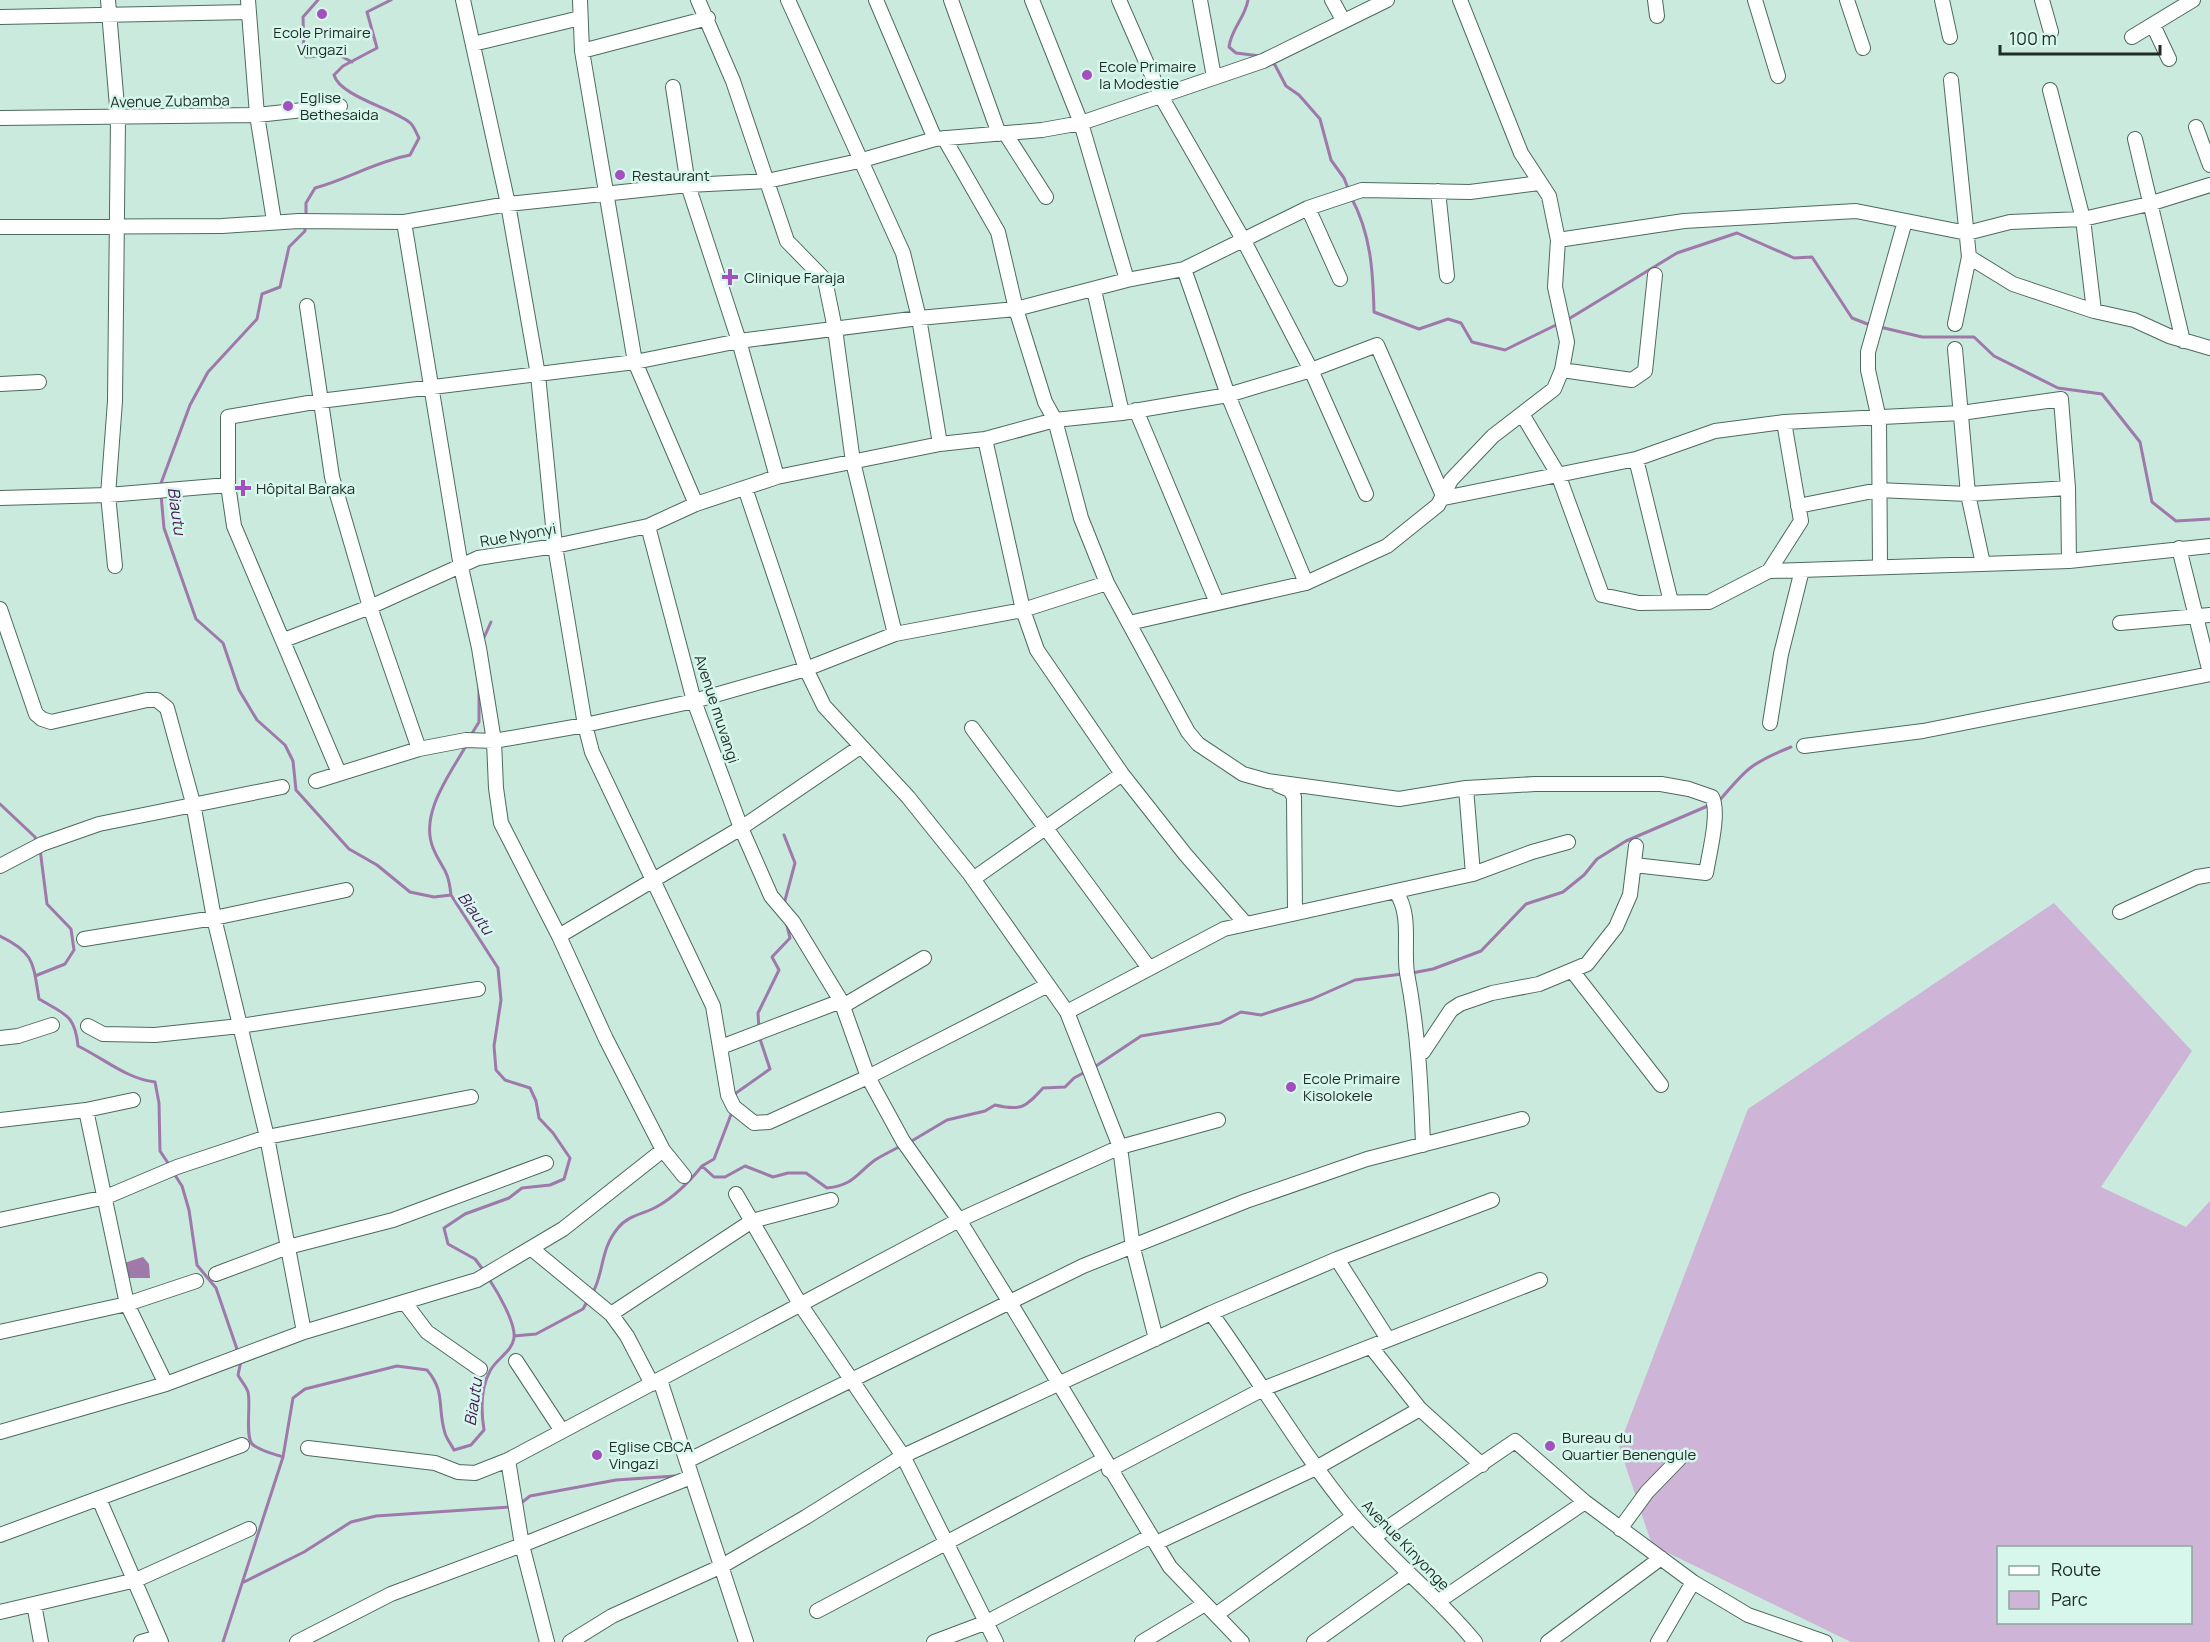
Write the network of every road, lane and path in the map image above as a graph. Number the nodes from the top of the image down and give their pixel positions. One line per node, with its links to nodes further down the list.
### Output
1 (108, 0): 22 (street)
2 (463, 0): 31 (street)
3 (580, 0): 24 (street)
4 (698, 0): 25 (street)
5 (788, 0): 50 (street)
6 (876, 0): 48 (street)
7 (951, 0): 47 (street)
8 (1032, 0): 45 (street)
9 (1119, 0): 40 (street)
10 (1200, 0): 36 (street)
11 (1332, 0): 26 (street)
12 (1387, 0): 26 (street)
13 (1460, 0): 53 (street)
14 (1655, 0): 21 (street)
15 (1755, 0): 35 (street)
16 (1847, 0): 32 (street)
17 (1942, 0): 29 (street)
18 (2042, 0): 28 (street)
19 (2193, 0): 27 (street)
20 (248, 6): 22 (street); 42 (street)
21 (1657, 15)
22 (110, 16): 23 (street); 44 (street)
23 (0, 17)
24 (580, 18): 31 (street); 33 (street)
25 (708, 18): 33 (street); 52 (street)
26 (1343, 20): 36 (street)
27 (2153, 25): 30 (street); 34 (street)
28 (2051, 32)
29 (1950, 37)
30 (2132, 37)
31 (473, 44): 59 (street)
32 (1863, 48)
33 (582, 51): 57 (street)
34 (2169, 59)
35 (1778, 76)
36 (1214, 77): 40 (street)
37 (1951, 80): 68 (street)
38 (673, 87): 54 (street)
39 (2050, 90): 62 (street)
40 (1162, 98): 45 (street); 70 (street)
41 (340, 106): 42 (street, Avenue Zubamba)
42 (257, 115): 44 (street, Avenue Zubamba); 64 (street)
43 (0, 118): 44 (street, Avenue Zubamba)
44 (118, 118): 66 (street)
45 (1082, 123): 47 (street); 76 (street)
46 (2196, 127): 51 (street)
47 (1002, 134): 48 (street); 58 (street)
48 (939, 139): 50 (street); 79 (street)
49 (2135, 139): 60 (street)
50 (859, 161): 52 (street); 81 (street)
51 (2210, 165)
52 (767, 181): 54 (street); 83 (street)
53 (1539, 183): 56 (street); 69 (street)
54 (688, 185): 57 (street); 85 (street)
55 (2210, 185): 60 (street)
56 (1438, 191): 61 (street); 74 (street)
57 (609, 194): 59 (street); 88 (street)
58 (1046, 197)
59 (508, 204): 65 (street); 91 (street)
60 (2150, 204): 62 (street); 84 (street)
61 (1308, 208): 70 (street); 75 (street)
62 (2083, 219): 68 (street); 80 (street)
63 (1905, 221): 68 (street); 69 (street); 100 (street)
64 (274, 222): 65 (street); 66 (street)
65 (404, 222): 94 (street)
66 (117, 226): 67 (street); 115 (street)
67 (0, 227)
68 (1966, 233): 71 (street)
69 (1558, 240): 90 (street)
70 (1244, 241): 72 (street); 89 (street)
71 (1970, 256): 80 (street); 82 (street)
72 (1184, 269): 76 (street); 95 (street)
73 (1655, 275): 90 (street)
74 (1447, 276)
75 (1340, 279)
76 (1127, 280): 77 (street)
77 (1094, 290): 79 (street); 97 (street)
78 (307, 306): 96 (street)
79 (1016, 309): 81 (street); 101 (street)
80 (2094, 311): 84 (street)
81 (919, 318): 83 (street); 104 (street)
82 (1955, 324)
83 (835, 329): 85 (street); 106 (street)
84 (2183, 340): 86 (street)
85 (739, 341): 88 (street); 108 (street)
86 (2210, 348)
87 (1955, 349): 98 (street)
88 (635, 362): 91 (street); 118 (street)
89 (1311, 370): 95 (street, Rue Nyonyi); 113 (street); 117 (street, Rue Nyonyi)
90 (1562, 370): 99 (street)
91 (538, 375): 94 (street); 121 (street)
92 (39, 382): 93 (street)
93 (0, 384)
94 (431, 387): 96 (street); 128 (street)
95 (1228, 395): 97 (street, Rue Nyonyi); 132 (street)
96 (320, 401): 109 (street); 135 (street)
97 (1129, 412): 101 (street, Rue Nyonyi); 134 (street)
98 (1961, 413): 100 (street); 111 (street); 114 (street)
99 (1522, 414): 107 (street); 117 (street)
100 (1879, 419): 102 (street); 112 (street)
101 (1055, 420): 103 (street, Rue Nyonyi); 131 (street)
102 (1784, 422): 105 (street); 119 (street)
103 (985, 439): 104 (street, Rue Nyonyi); 137 (street)
104 (940, 444): 106 (street, Rue Nyonyi)
105 (1636, 459): 107 (street); 133 (street)
106 (853, 462): 108 (street, Rue Nyonyi); 142 (street)
107 (1558, 474): 117 (street); 133 (street)
108 (777, 477): 110 (street, Rue Nyonyi)
109 (228, 485): 115 (street); 143 (street)
110 (745, 488): 118 (street, Rue Nyonyi); 144 (street)
111 (2068, 488): 114 (street); 124 (street)
112 (1878, 490): 114 (street); 119 (street); 127 (street)
113 (1366, 494)
114 (1968, 494): 125 (street)
115 (108, 495): 116 (street); 126 (street)
116 (0, 498)
117 (1444, 498): 132 (street)
118 (696, 504): 120 (street, Rue Nyonyi)
119 (1798, 506): 130 (street)
120 (648, 526): 121 (street, Rue Nyonyi); 146 (street, Avenue muvangi)
121 (555, 546): 128 (street, Rue Nyonyi); 148 (street)
122 (2210, 546): 123 (street)
123 (2179, 548): 124 (street); 139 (street)
124 (2069, 561): 125 (street)
125 (1983, 564): 127 (street)
126 (115, 566)
127 (1880, 566): 129 (street)
128 (461, 567): 135 (street, Rue Nyonyi); 150 (street)
129 (1802, 570): 130 (street); 147 (street)
130 (1769, 571): 133 (street)
131 (1107, 583): 137 (street); 140 (street)
132 (1306, 583): 134 (street)
133 (1671, 602)
134 (1217, 603): 140 (street)
135 (370, 607): 143 (street, Rue Nyonyi); 153 (street)
136 (0, 609): 160 (street)
137 (1023, 610): 142 (street); 155 (street)
138 (2210, 615): 139 (street)
139 (2194, 616): 141 (street); 145 (street)
140 (1129, 623): 157 (street)
141 (2120, 623)
142 (895, 634): 144 (street)
143 (284, 640): 154 (street)
144 (806, 669): 146 (street); 152 (street)
145 (2210, 674): 151 (street)
146 (694, 701): 148 (street); 161 (street, Avenue muvangi)
147 (1770, 723)
148 (585, 725): 150 (street); 169 (street)
149 (972, 728): 162 (street)
150 (494, 741): 153 (street); 177 (street)
151 (1804, 746)
152 (860, 747): 161 (street); 170 (street)
153 (419, 749): 154 (street)
154 (339, 774): 156 (street)
155 (1122, 774): 162 (street); 176 (street)
156 (316, 781)
157 (1268, 781): 159 (street); 173 (street)
158 (282, 787): 160 (street)
159 (1466, 788): 165 (street); 167 (street)
160 (193, 803): 166 (street); 175 (street)
161 (741, 828): 169 (street); 184 (street, Avenue muvangi)
162 (1046, 830): 170 (street); 180 (street)
163 (1568, 842): 167 (street)
164 (1636, 846): 165 (street)
165 (1634, 865): 181 (street)
166 (0, 866)
167 (1473, 874): 172 (street)
168 (2210, 875): 174 (street)
169 (651, 879): 177 (street); 190 (street)
170 (973, 879): 182 (street)
171 (346, 890): 175 (street)
172 (1396, 892): 173 (street); 191 (street)
173 (1295, 912): 176 (street)
174 (2120, 912)
175 (214, 918): 178 (street); 188 (street)
176 (1245, 923): 180 (street)
177 (559, 936): 203 (street)
178 (84, 939)
179 (924, 958): 184 (street)
180 (1149, 968): 185 (street)
181 (1573, 972): 191 (street); 193 (street)
182 (1048, 985): 185 (street); 192 (street)
183 (478, 989): 188 (street)
184 (842, 1004): 190 (street); 192 (street, Avenue muvangi)
185 (1067, 1012): 202 (street)
186 (52, 1024): 189 (street)
187 (88, 1026): 188 (street)
188 (240, 1026): 200 (street)
189 (0, 1038)
190 (721, 1047): 192 (street)
191 (1419, 1053): 201 (street)
192 (868, 1077): 211 (street, Avenue muvangi)
193 (1661, 1085)
194 (471, 1097): 200 (street)
195 (133, 1100): 196 (street)
196 (86, 1110): 198 (street); 207 (street)
197 (1522, 1119): 201 (street)
198 (0, 1120)
199 (1218, 1120): 202 (street)
200 (267, 1137): 207 (street); 213 (street)
201 (1424, 1145): 214 (street)
202 (1120, 1147): 211 (street); 214 (street)
203 (663, 1150): 205 (street); 215 (street)
204 (546, 1163): 213 (street)
205 (684, 1176)
206 (736, 1194): 212 (street)
207 (106, 1197): 210 (street); 222 (street)
208 (831, 1200): 212 (street)
209 (1492, 1200): 216 (street)
210 (0, 1220)
211 (959, 1220): 220 (street, Avenue muvangi); 223 (street)
212 (752, 1221): 223 (street); 225 (street)
213 (288, 1247): 217 (street); 227 (street)
214 (1133, 1248): 220 (street); 228 (street)
215 (532, 1249): 221 (street); 225 (street)
216 (1337, 1260): 224 (street); 229 (street)
217 (216, 1274)
218 (1540, 1280): 229 (street)
219 (196, 1281): 222 (street)
220 (1009, 1301): 233 (street); 235 (street, Avenue muvangi)
221 (405, 1303): 227 (street); 232 (street)
222 (127, 1304): 226 (street); 236 (street)
223 (800, 1304): 233 (street); 234 (street)
224 (1211, 1313): 228 (street); 237 (street, Avenue Kinyonge)
225 (611, 1314): 234 (street)
226 (0, 1332)
227 (304, 1332): 236 (street)
228 (1156, 1339): 235 (street)
229 (1388, 1339): 230 (street)
230 (1371, 1347): 237 (street); 238 (street)
231 (516, 1361): 239 (street)
232 (480, 1369)
233 (852, 1378): 243 (street); 246 (street)
234 (656, 1382): 239 (street); 246 (street)
235 (1059, 1383): 243 (street); 247 (street, Avenue muvangi)
236 (166, 1384): 240 (street)
237 (1265, 1388): 247 (street); 249 (street, Avenue Kinyonge)
238 (1420, 1409): 248 (street); 249 (street)
239 (562, 1431): 245 (street)
240 (0, 1432)
241 (242, 1445): 251 (street)
242 (308, 1448): 245 (street)
243 (903, 1456): 259 (street); 262 (street)
244 (1680, 1458): 255 (street)
245 (508, 1460): 260 (street)
246 (687, 1461): 250 (street)
247 (1106, 1465): 258 (street, Avenue muvangi); 259 (street)
248 (1482, 1465): 252 (street); 257 (street)
249 (1316, 1468): 253 (street, Avenue Kinyonge); 258 (street)
250 (691, 1477): 260 (street); 262 (street)
251 (99, 1499): 256 (street); 264 (street)
252 (1586, 1502): 255 (street); 266 (street)
253 (1354, 1516): 257 (street, Avenue Kinyonge); 271 (street)
254 (249, 1529): 264 (street)
255 (1620, 1529): 261 (street)
256 (0, 1536)
257 (1374, 1538): 263 (street, Avenue Kinyonge)
258 (1153, 1540): 268 (street, Avenue muvangi); 272 (street)
259 (947, 1542): 269 (street); 272 (street)
260 (522, 1545): 277 (street); 278 (street)
261 (1660, 1558): 265 (street); 286 (street)
262 (722, 1566): 279 (street); 280 (street)
263 (1408, 1575): 266 (street, Avenue Kinyonge); 285 (street)
264 (136, 1580): 267 (street); 273 (street)
265 (1693, 1582): 287 (street); 288 (street)
266 (1438, 1601): 274 (street, Avenue Kinyonge)
267 (34, 1604): 270 (street); 275 (street)
268 (1205, 1604): 271 (street, Avenue muvangi); 283 (street)
269 (817, 1611)
270 (0, 1612)
271 (1217, 1614): 284 (street, Avenue muvangi)
272 (987, 1622): 281 (street); 282 (street)
273 (160, 1640): 276 (street)
274 (1471, 1641)
275 (40, 1642)
276 (141, 1642)
277 (297, 1642)
278 (547, 1642)
279 (570, 1642)
280 (746, 1642)
281 (934, 1642)
282 (996, 1642)
283 (1142, 1642)
284 (1242, 1642)
285 (1314, 1642)
286 (1548, 1642)
287 (1658, 1642)
288 (1825, 1642)

